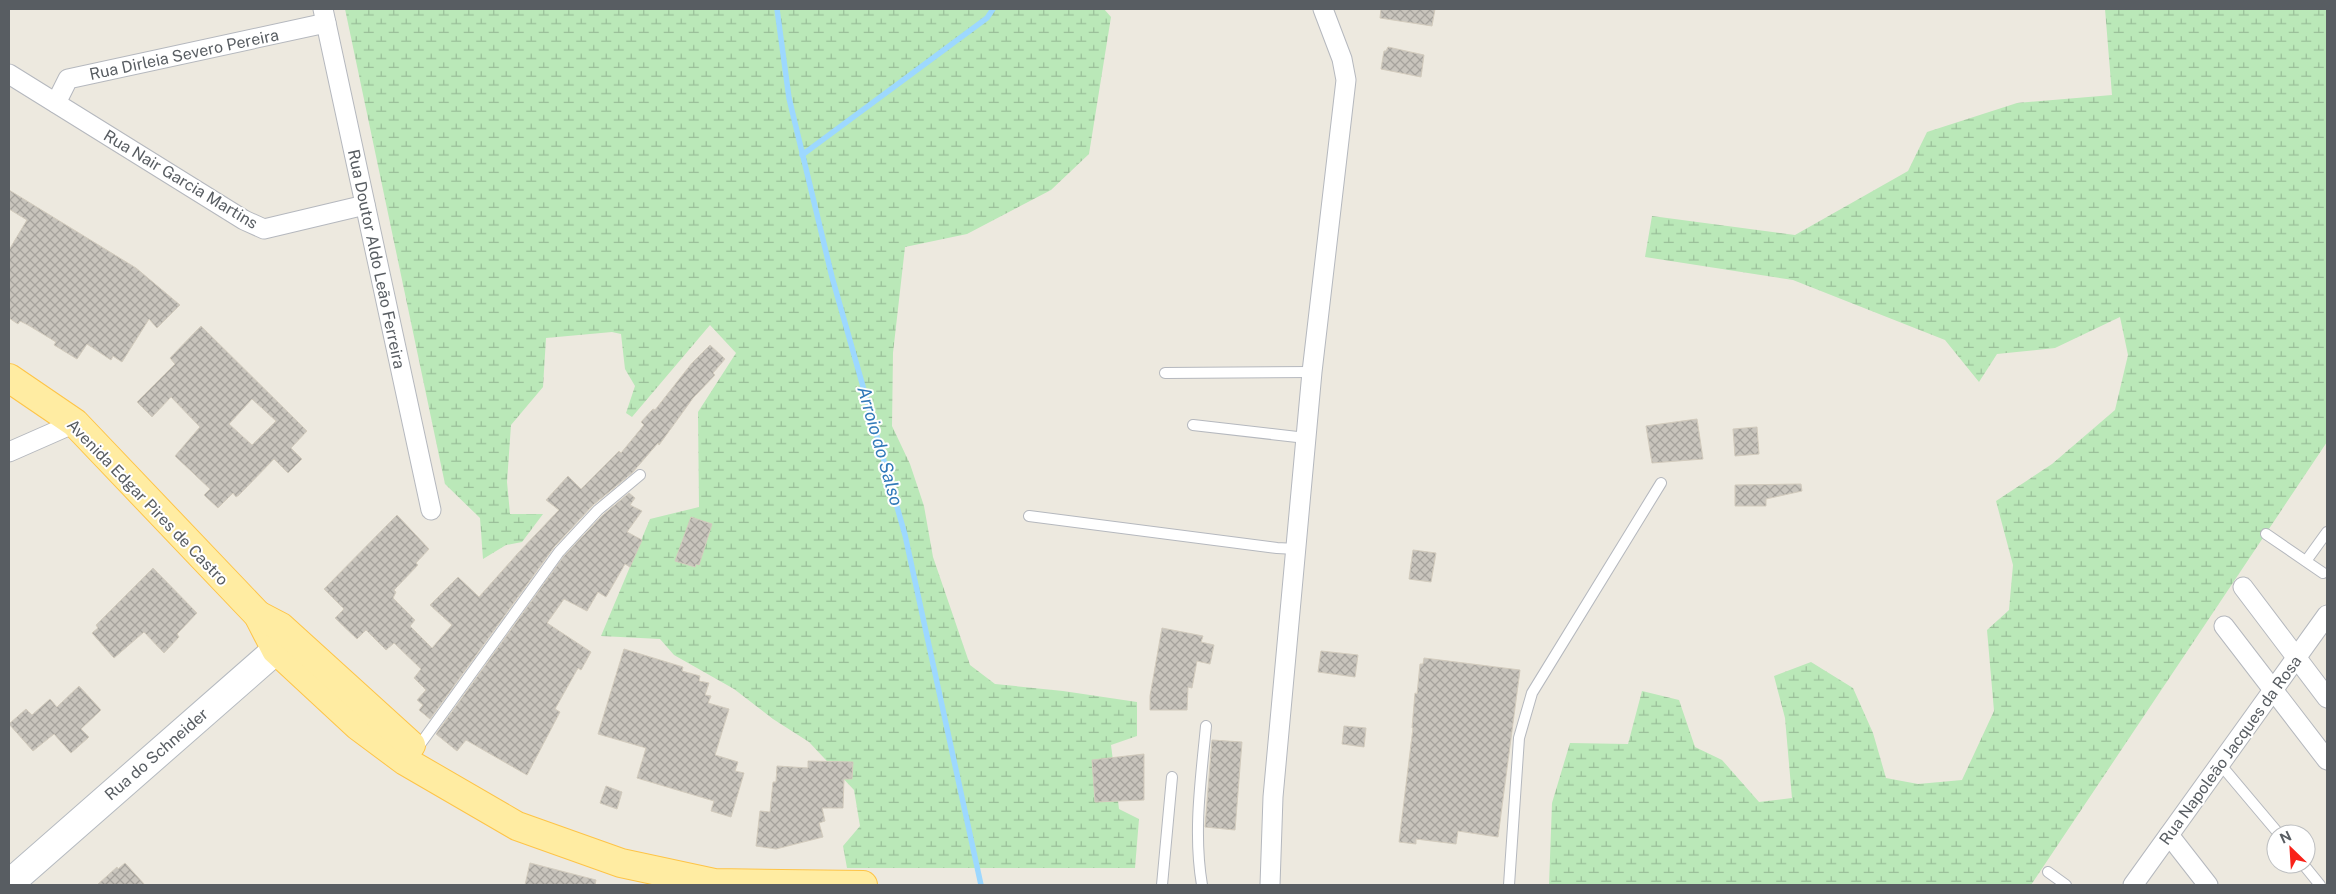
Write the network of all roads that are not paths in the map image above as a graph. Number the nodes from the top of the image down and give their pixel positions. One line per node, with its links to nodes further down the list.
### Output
1 (1322, 9): 6 (street)
2 (325, 16): 4 (street, Rua Dirleia Severo Pereira); 5 (street, Rua Doutor Aldo Leão Ferreira)
3 (9, 74): 4 (street, Rua Nair Garcia Martins)
4 (56, 103): 5 (street, Rua Nair Garcia Martins)
5 (365, 205): 15 (street, Rua Doutor Aldo Leão Ferreira)
6 (1312, 372): 7 (lane); 11 (street)
7 (1164, 373)
8 (9, 378): 9 (main road, Avenida Edgar Pires de Castro)
9 (75, 423): 12 (street); 23 (main road, Avenida Edgar Pires de Castro)
10 (1193, 425): 11 (lane)
11 (1306, 438): 19 (street)
12 (9, 452)
13 (640, 475): 32 (lane)
14 (1661, 483): 46 (lane)
15 (431, 510)
16 (1029, 516): 19 (lane)
17 (2327, 532): 20 (lane)
18 (2266, 534): 20 (lane)
19 (1296, 549): 45 (street)
20 (2306, 561): 21 (lane)
21 (2323, 573)
22 (2243, 587): 28 (street)
23 (258, 614): 26 (main road, Avenida Edgar Pires de Castro); 27 (main road, Avenida Edgar Pires de Castro)
24 (2327, 616): 28 (street, Rua Napoleão Jacques da Rosa)
25 (2224, 626): 29 (street)
26 (276, 650): 27 (street); 36 (main road, Avenida Edgar Pires de Castro); 41 (street, Rua do Schneider)
27 (314, 657): 32 (main road, Avenida Edgar Pires de Castro)
28 (2297, 658): 29 (street, Rua Napoleão Jacques da Rosa); 30 (street)
29 (2272, 690): 33 (street); 34 (street, Rua Napoleão Jacques da Rosa)
30 (2327, 698)
31 (1206, 726): 44 (lane)
32 (416, 750): 36 (main road, Avenida Edgar Pires de Castro)
33 (2327, 760)
34 (2220, 764): 37 (lane); 38 (street, Rua Napoleão Jacques da Rosa)
35 (1172, 777): 43 (lane)
36 (452, 788): 42 (main road, Avenida Edgar Pires de Castro)
37 (2271, 824)
38 (2169, 836): 48 (street, Rua Napoleão Jacques da Rosa); 49 (street)
39 (2048, 872): 47 (lane)
40 (2311, 874): 50 (lane)
41 (9, 884)
42 (863, 885)
43 (1162, 885)
44 (1202, 885)
45 (1270, 885)
46 (1508, 885)
47 (2066, 885)
48 (2133, 885)
49 (2208, 885)
50 (2320, 885)

